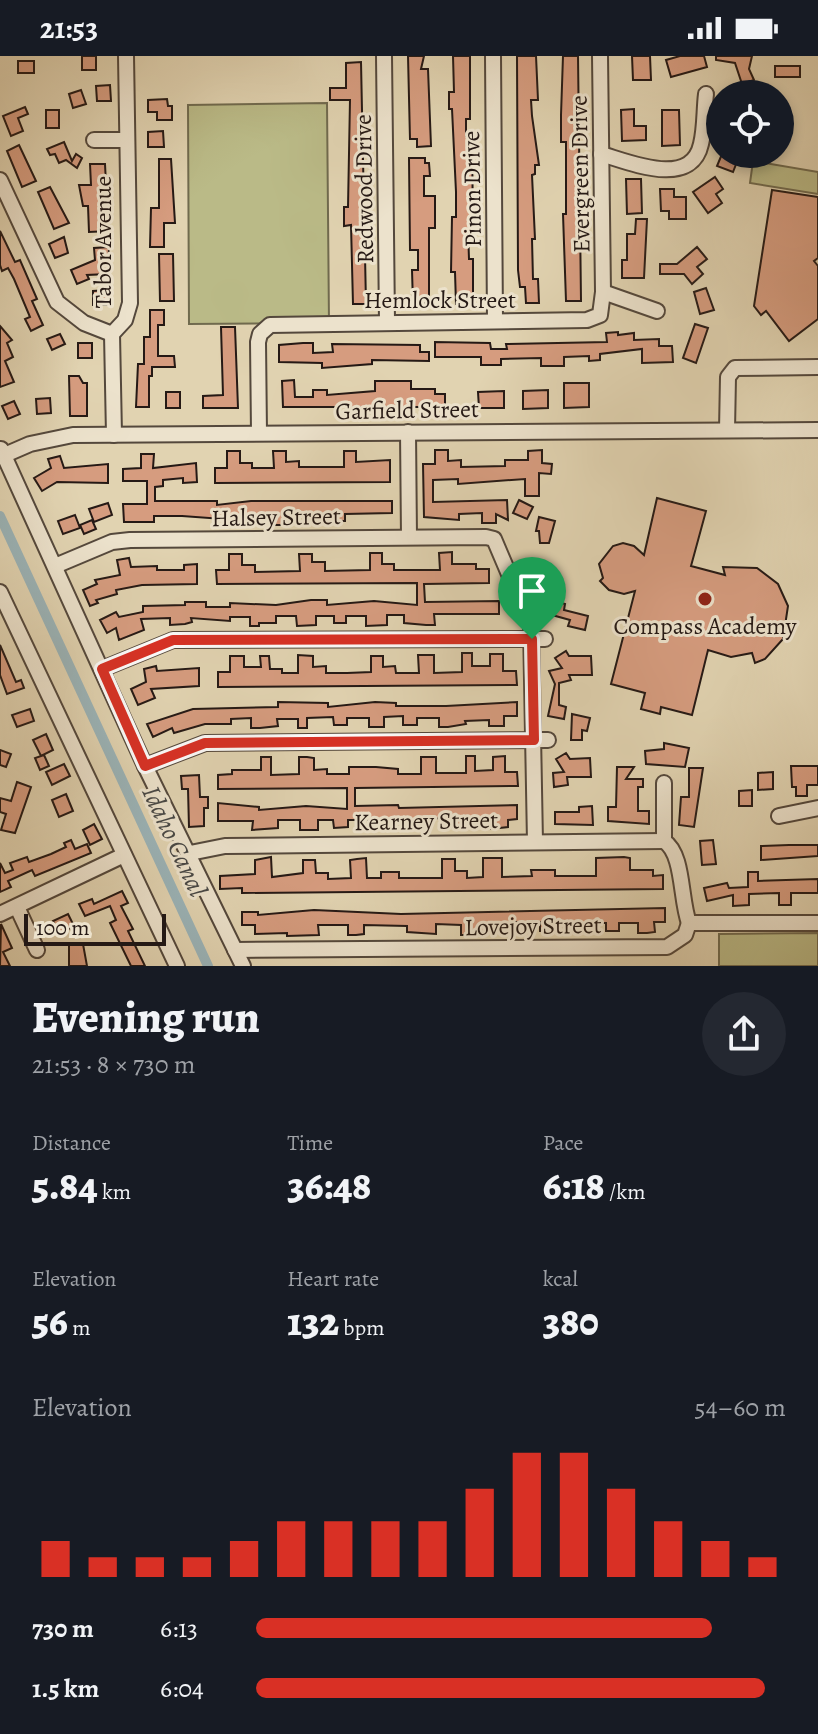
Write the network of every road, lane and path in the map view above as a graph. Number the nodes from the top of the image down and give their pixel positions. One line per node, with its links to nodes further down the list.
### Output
1 (126, 56): 7 (street, Tabor Avenue)
2 (384, 56): 13 (street, Redwood Drive)
3 (493, 56): 12 (street, Pinon Drive)
4 (600, 56): 8 (street, Evergreen Drive)
5 (706, 94): 8 (street)
6 (94, 140): 7 (street, Tabor Avenue)
7 (125, 140): 14 (street, Tabor Avenue)
8 (601, 154): 10 (street, Evergreen Drive)
9 (0, 180): 14 (street)
10 (603, 292): 11 (street); 12 (street, Hemlock Street)
11 (657, 311)
12 (495, 321): 13 (street, Hemlock Street)
13 (387, 322): 19 (street, Hemlock Street)
14 (112, 334): 20 (street, Tabor Avenue)
15 (818, 367): 16 (street)
16 (727, 430): 17 (street, Garfield Street); 18 (street, Garfield Street)
17 (818, 430)
18 (408, 432): 19 (street, Garfield Street); 22 (street)
19 (259, 433): 20 (street, Garfield Street)
20 (114, 435): 21 (street, Garfield Street)
21 (1, 453): 23 (street)
22 (409, 537): 23 (street, Halsey Street); 25 (street, Halsey Street)
23 (55, 566): 26 (street)
24 (0, 592): 35 (street)
25 (538, 639): 26 (street); 27 (street)
26 (102, 669): 28 (street)
27 (541, 740): 28 (street); 33 (street)
28 (145, 766): 34 (street)
29 (664, 783): 32 (street)
30 (818, 808): 31 (street)
31 (779, 816)
32 (664, 841): 33 (street, Kearney Street); 38 (street)
33 (535, 842): 34 (street, Kearney Street)
34 (190, 853): 41 (street)
35 (124, 855): 36 (street); 42 (street)
36 (17, 907): 37 (street); 40 (street)
37 (0, 914)
38 (689, 923): 39 (street); 41 (street, Lovejoy Street)
39 (818, 923)
40 (37, 950)
41 (235, 950): 43 (street)
42 (177, 966)
43 (243, 966)

